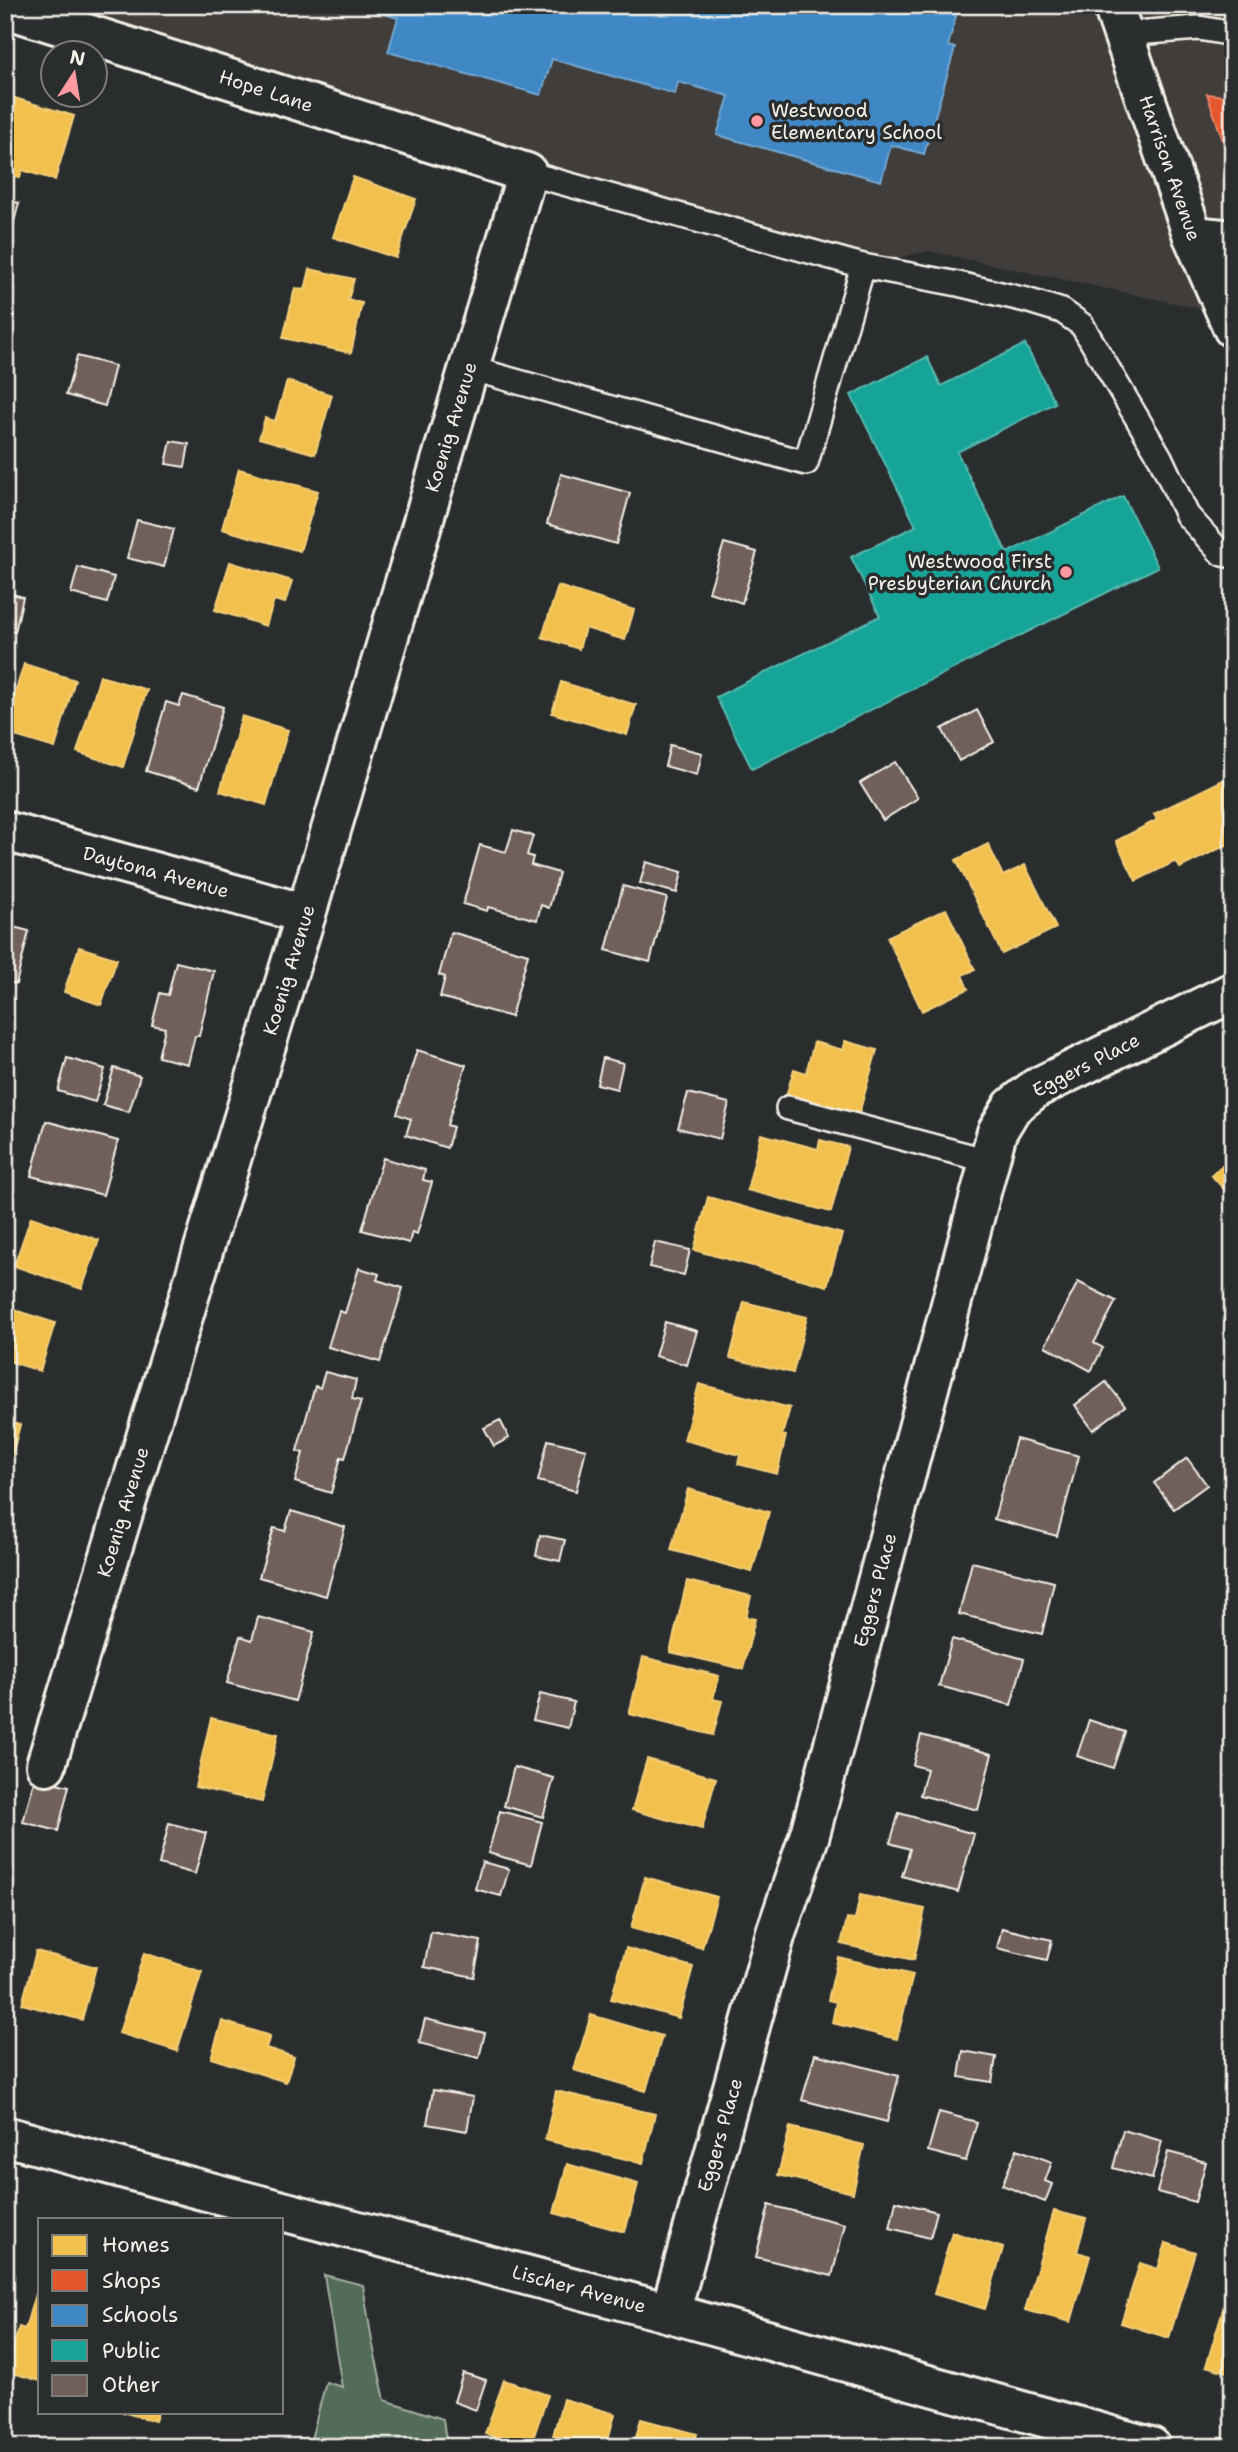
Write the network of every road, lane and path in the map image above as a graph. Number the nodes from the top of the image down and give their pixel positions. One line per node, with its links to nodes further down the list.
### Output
1 (5, 8): 4 (street, Hope Lane)
2 (1118, 20): 3 (lane); 5 (street, Harrison Avenue)
3 (1233, 34)
4 (527, 173): 7 (lane); 9 (street, Koenig Avenue)
5 (1192, 236): 6 (street); 8 (street, Harrison Avenue)
6 (1233, 240)
7 (863, 266): 9 (lane); 10 (lane)
8 (1233, 328)
9 (469, 368): 12 (street, Koenig Avenue)
10 (1233, 556)
11 (5, 831): 12 (street, Daytona Avenue)
12 (306, 914): 16 (street, Koenig Avenue)
13 (1233, 992): 15 (street, Eggers Place)
14 (788, 1108): 15 (lane)
15 (989, 1161): 18 (street, Eggers Place)
16 (46, 1765)
17 (5, 2136): 18 (street, Lischer Avenue)
18 (670, 2313): 19 (street, Lischer Avenue)
19 (1151, 2447)

